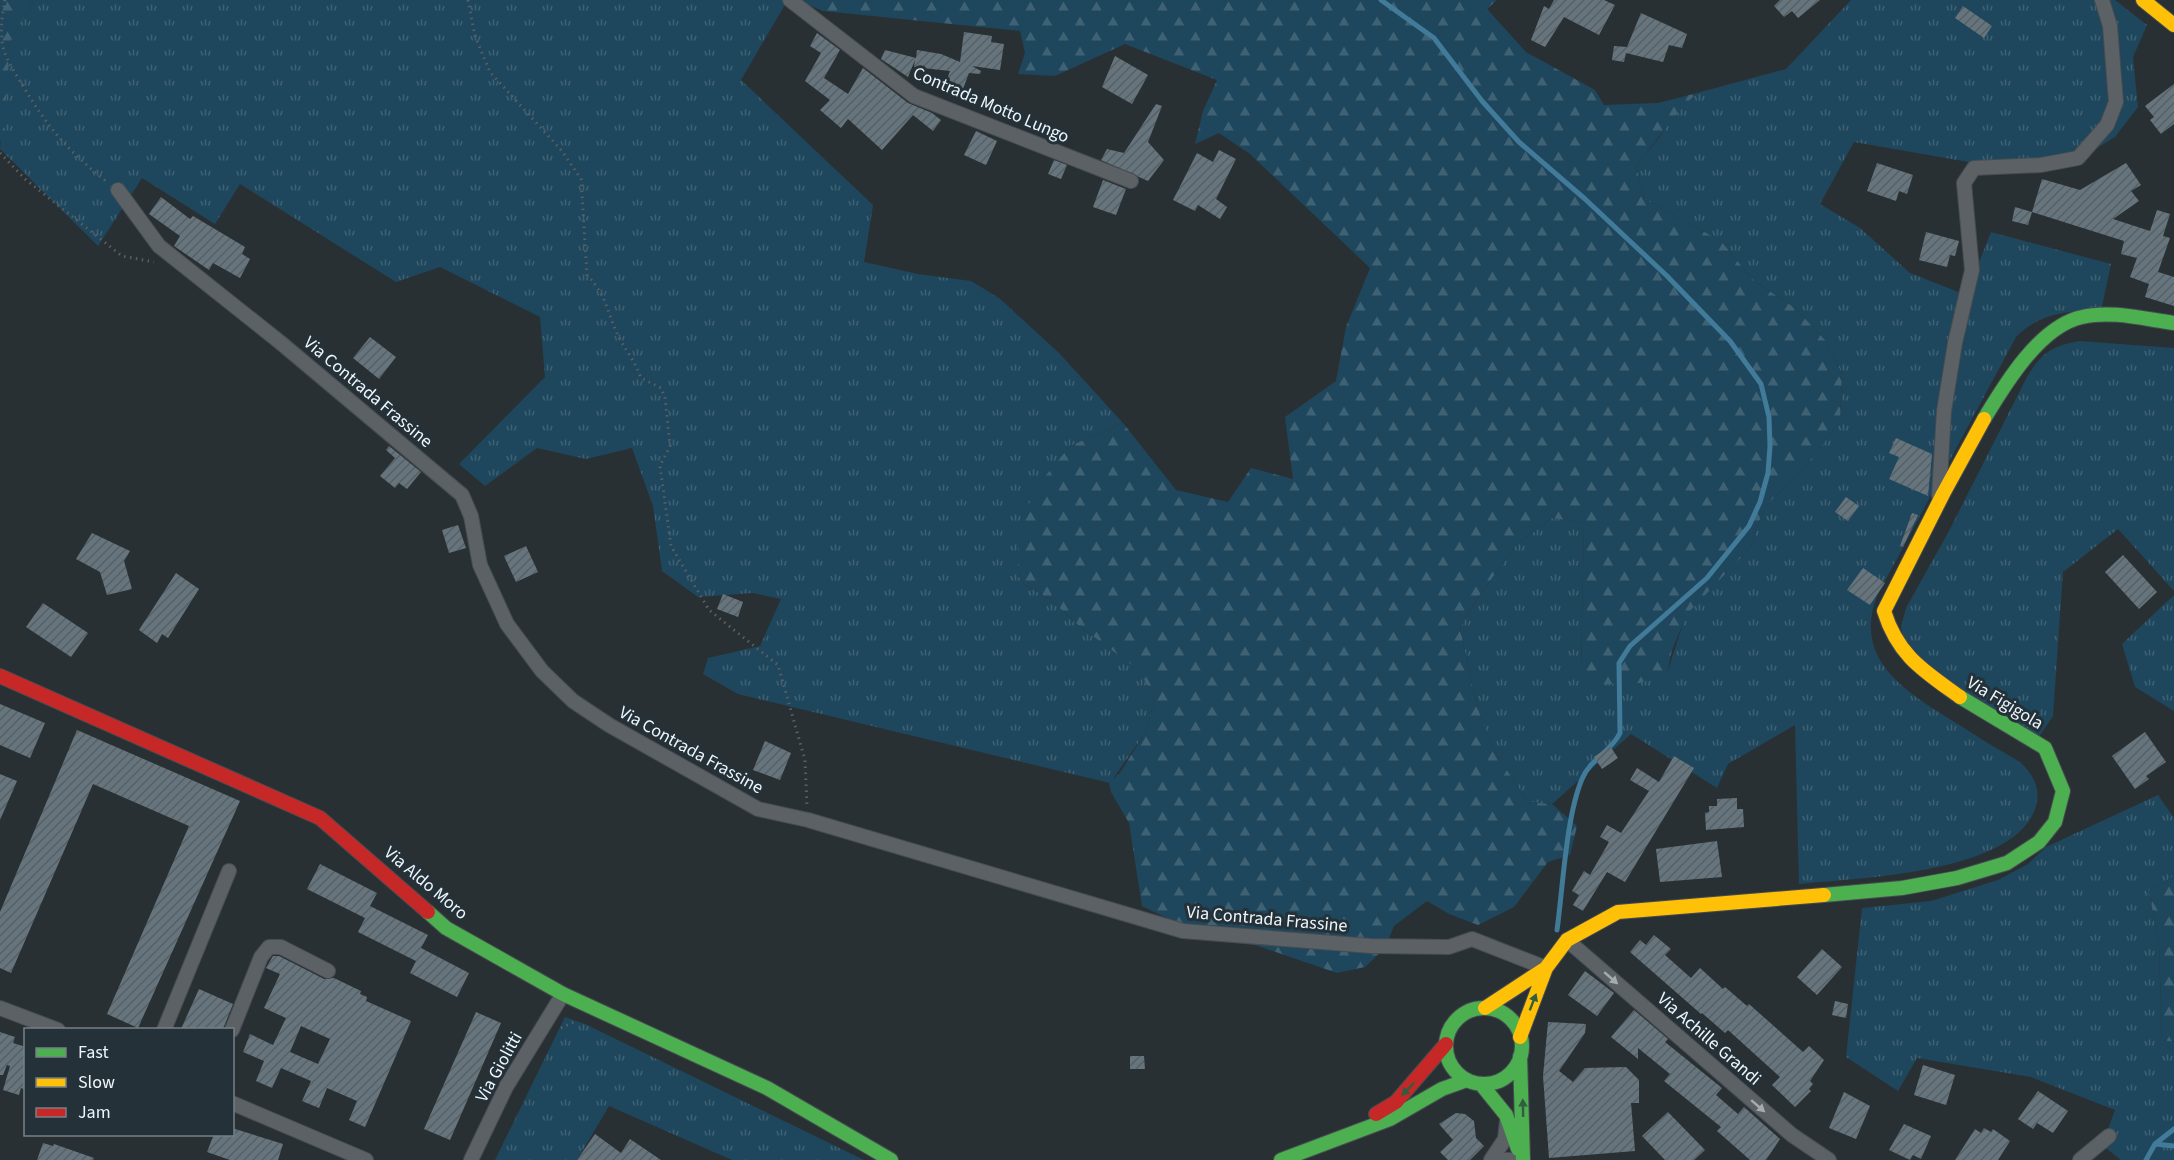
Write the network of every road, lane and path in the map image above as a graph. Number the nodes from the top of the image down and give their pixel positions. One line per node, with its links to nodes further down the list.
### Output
1 (4, 0): 9 (path)
2 (468, 0): 14 (path)
3 (790, 0): 8 (street, Contrada Motto Lungo)
4 (2103, 0): 12 (street)
5 (2143, 0): 6 (street)
6 (2174, 25)
7 (0, 153): 10 (path)
8 (1131, 181)
9 (118, 190): 10 (street, Via Contrada Frassine)
10 (173, 256): 14 (street, Via Contrada Frassine)
11 (2174, 323): 12 (street, Via Figigola)
12 (1939, 498): 16 (street, Via Figigola)
13 (0, 675): 19 (street, Via Aldo Moro)
14 (808, 820): 17 (street, Via Contrada Frassine)
15 (229, 871): 23 (street)
16 (1567, 940): 17 (street, Via Figigola); 40 (street, Via Achille Grandi, one-way to 40)
17 (1546, 968): 21 (street); 25 (street, one-way to 17)
18 (328, 970): 24 (street)
19 (563, 993): 34 (street, Via Giolitti); 35 (street, Via Aldo Moro)
20 (0, 1008): 22 (street)
21 (1485, 1008): 25 (street); 26 (street)
22 (55, 1028)
23 (164, 1028)
24 (231, 1028)
25 (1520, 1036): 27 (street)
26 (1446, 1044): 28 (street); 32 (street, one-way to 32)
27 (1520, 1056): 28 (street); 30 (street, one-way to 27)
28 (1474, 1082): 30 (street); 32 (street)
29 (234, 1104): 33 (street)
30 (1507, 1119): 37 (street)
31 (2109, 1136): 41 (street)
32 (1337, 1137): 36 (street)
33 (366, 1160)
34 (471, 1160)
35 (891, 1160)
36 (1281, 1160)
37 (1491, 1160)
38 (1504, 1160): 39 (street)
39 (1522, 1160)
40 (1829, 1160)
41 (2080, 1160)

